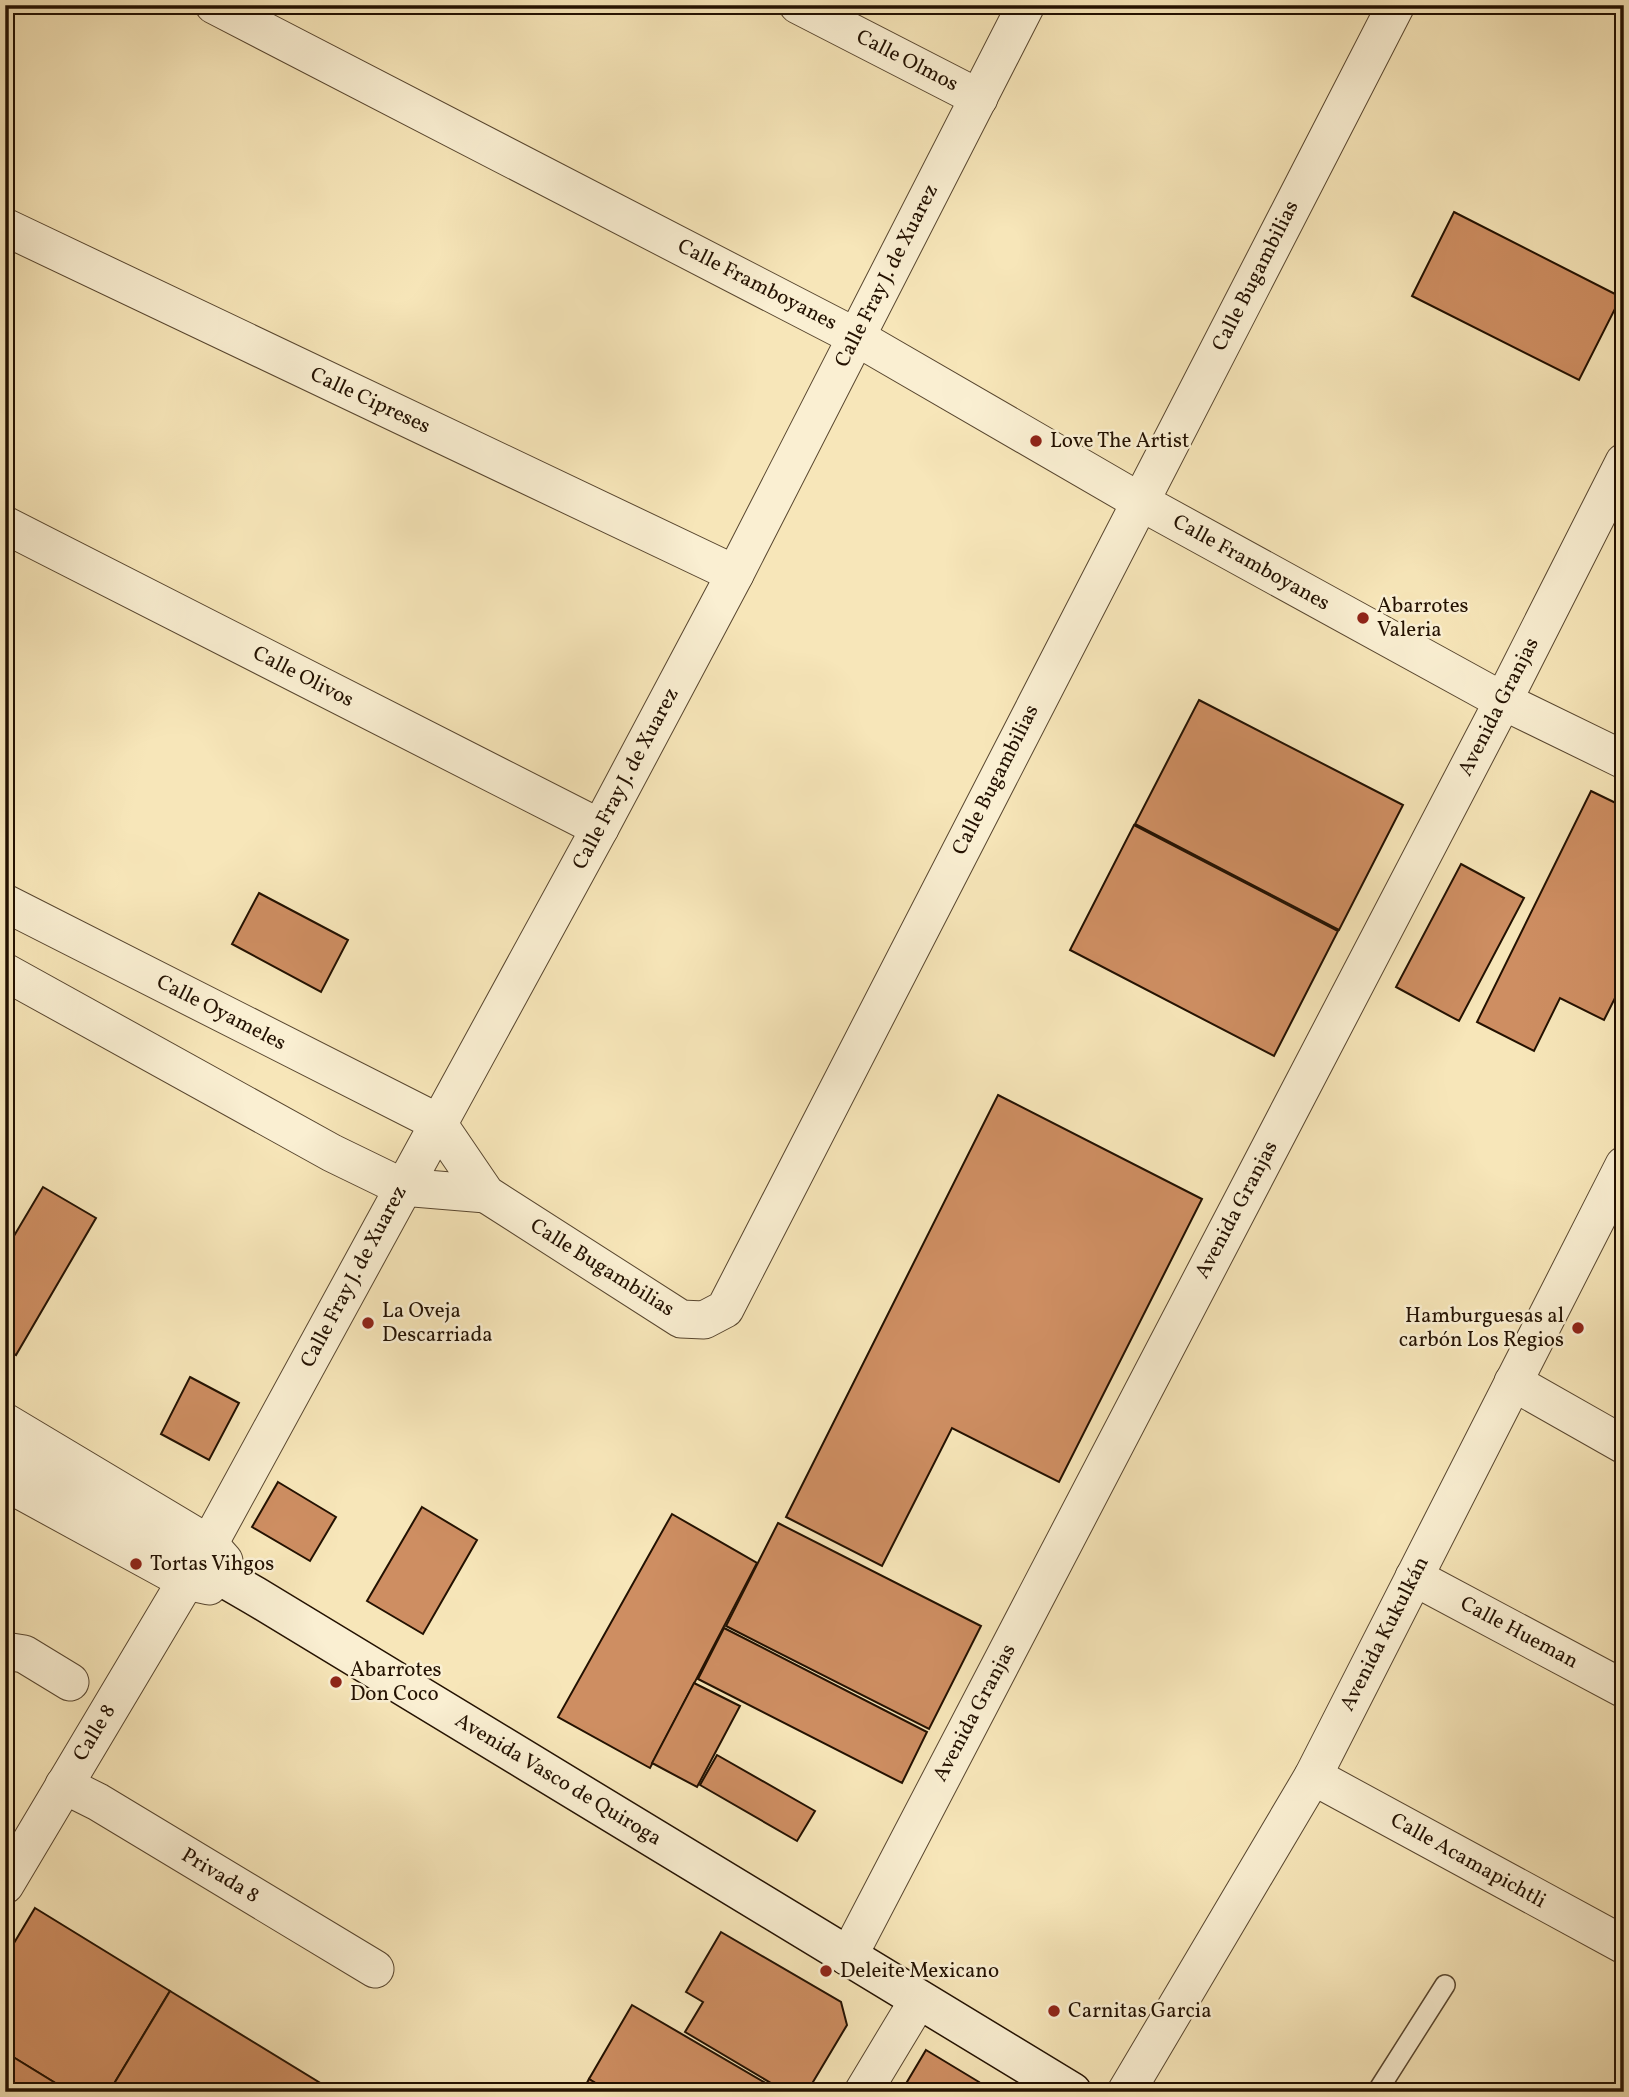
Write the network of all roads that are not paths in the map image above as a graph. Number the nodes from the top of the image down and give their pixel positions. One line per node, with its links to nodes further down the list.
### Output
1 (214, 5): 7 (street, Calle Framboyanes)
2 (798, 5): 5 (street, Calle Olmos)
3 (1026, 5): 5 (street, Calle Fray J. de Xuarez)
4 (1396, 5): 9 (street, Calle Bugambilias)
5 (979, 98): 7 (street, Calle Fray J. de Xuarez)
6 (5, 228): 11 (street, Calle Cipreses)
7 (856, 337): 9 (street, Calle Framboyanes); 11 (street, Calle Fray J. de Xuarez)
8 (1624, 462): 12 (street, Avenida Granjas)
9 (1139, 501): 12 (street, Calle Framboyanes); 20 (street, Calle Bugambilias)
10 (5, 525): 14 (street, Calle Olivos)
11 (735, 574): 14 (street, Calle Fray J. de Xuarez)
12 (1503, 701): 13 (street, Calle Framboyanes); 37 (street, Avenida Granjas)
13 (1624, 760)
14 (600, 828): 17 (street, Calle Fray J. de Xuarez)
15 (5, 903): 17 (street, Calle Oyameles)
16 (5, 972): 19 (street)
17 (437, 1122): 19 (street, Calle Fray J. de Xuarez); 20 (street, Calle Bugambilias)
18 (1624, 1164): 21 (street, Avenida Kukulkán)
19 (402, 1187): 20 (street, Calle Bugambilias); 26 (street, Calle Fray J. de Xuarez)
20 (486, 1195)
21 (1513, 1382): 23 (street); 27 (street, Avenida Kukulkán)
22 (5, 1422): 26 (street)
23 (1624, 1445)
24 (5, 1451): 29 (main road, Avenida Vasco de Quiroga)
25 (5, 1482): 28 (street)
26 (209, 1544): 29 (street)
27 (1414, 1577): 32 (street, Calle Hueman); 33 (street, Avenida Kukulkán)
28 (186, 1581): 29 (street); 34 (street, Calle 8)
29 (255, 1596): 37 (main road, Avenida Vasco de Quiroga)
30 (5, 1651): 31 (street)
31 (70, 1682)
32 (1624, 1689)
33 (1313, 1776): 36 (street, Calle Acamapichtli); 43 (street, Avenida Kukulkán)
34 (64, 1785): 35 (street, Calle 8); 38 (street, Privada 8)
35 (5, 1885)
36 (1622, 1941)
37 (848, 1957): 40 (main road, Avenida Vasco de Quiroga)
38 (375, 1969)
39 (1444, 1985): 44 (lane)
40 (919, 1999): 41 (street); 42 (main road, Avenida Vasco de Quiroga)
41 (863, 2092)
42 (1072, 2092)
43 (1125, 2092)
44 (1377, 2092)

